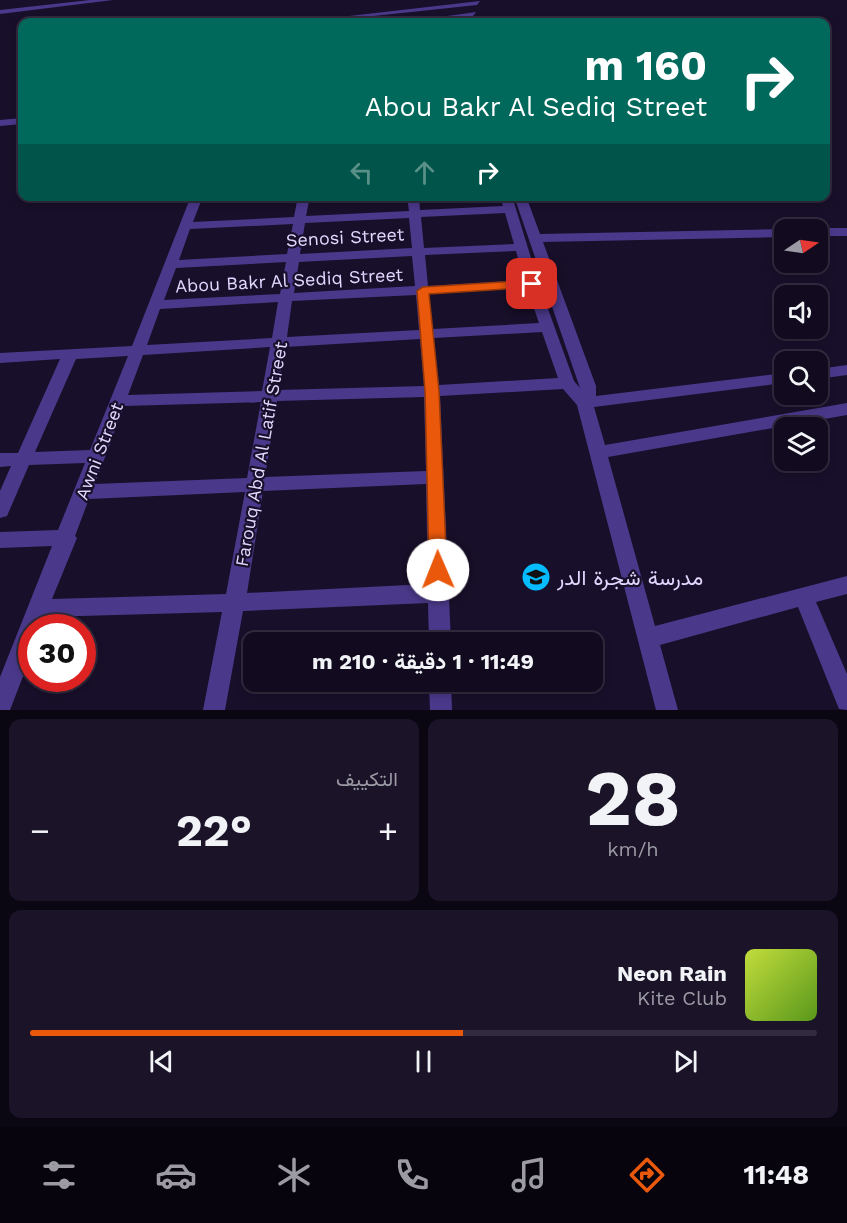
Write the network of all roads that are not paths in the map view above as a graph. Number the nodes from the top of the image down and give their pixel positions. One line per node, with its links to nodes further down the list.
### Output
1 (57, 0): 4 (street)
2 (109, 0): 5 (street)
3 (474, 2): 6 (street); 7 (street); 8 (street)
4 (0, 7)
5 (0, 12)
6 (336, 18)
7 (473, 18)
8 (479, 18)
9 (18, 121): 10 (street)
10 (0, 123)
11 (195, 201): 18 (street, Awni Street)
12 (303, 201): 17 (street, Farouq Abd Al Latif Street)
13 (414, 201): 16 (street)
14 (522, 201): 22 (street)
15 (508, 203): 16 (street); 23 (street)
16 (415, 215): 17 (street); 24 (street)
17 (299, 221): 18 (street); 25 (street, Farouq Abd Al Latif Street)
18 (186, 226): 26 (street, Awni Street)
19 (828, 232): 20 (street)
20 (847, 232)
21 (774, 233): 22 (street)
22 (534, 238): 44 (street)
23 (520, 247): 24 (street, Senosi Street); 27 (street)
24 (419, 252): 25 (street, Senosi Street); 28 (street)
25 (293, 258): 26 (street, Senosi Street); 29 (street, Farouq Abd Al Latif Street)
26 (171, 264): 30 (street, Awni Street)
27 (532, 284): 28 (street, Abou Bakr Al Sediq Street); 31 (street)
28 (423, 291): 29 (street, Abou Bakr Al Sediq Street); 32 (street)
29 (287, 298): 30 (street, Abou Bakr Al Sediq Street); 33 (street, Farouq Abd Al Latif Street)
30 (155, 305): 34 (street, Awni Street)
31 (547, 327): 32 (street); 40 (street)
32 (427, 336): 33 (street); 41 (street)
33 (280, 344): 34 (street); 42 (street, Farouq Abd Al Latif Street)
34 (138, 351): 35 (street); 43 (street, Awni Street)
35 (70, 354): 36 (street); 48 (street)
36 (0, 358)
37 (847, 370): 38 (street)
38 (828, 373)
39 (774, 379): 44 (street)
40 (567, 383): 41 (street); 44 (street)
41 (432, 391): 42 (street); 50 (street)
42 (271, 397): 43 (street); 51 (street, Farouq Abd Al Latif Street)
43 (118, 401): 47 (street, Awni Street)
44 (585, 403): 46 (street)
45 (847, 409): 46 (street)
46 (600, 452): 62 (street)
47 (97, 456): 48 (street); 52 (street, Awni Street)
48 (23, 459): 49 (street); 53 (street)
49 (0, 460)
50 (436, 477): 51 (street); 57 (street)
51 (254, 484): 52 (street); 59 (street, Farouq Abd Al Latif Street)
52 (84, 492): 54 (street, Awni Street)
53 (0, 511)
54 (67, 538): 55 (street); 60 (street, Awni Street)
55 (0, 540)
56 (847, 585): 58 (street)
57 (438, 593): 59 (street); 61 (street)
58 (804, 597): 62 (street); 63 (street)
59 (236, 602): 60 (street); 67 (street, Farouq Abd Al Latif Street)
60 (39, 608): 66 (street, Awni Street)
61 (440, 632)
62 (649, 638): 69 (street)
63 (840, 668): 65 (street)
64 (440, 692): 68 (street)
65 (847, 701)
66 (0, 706)
67 (214, 710)
68 (441, 710)
69 (667, 710)

